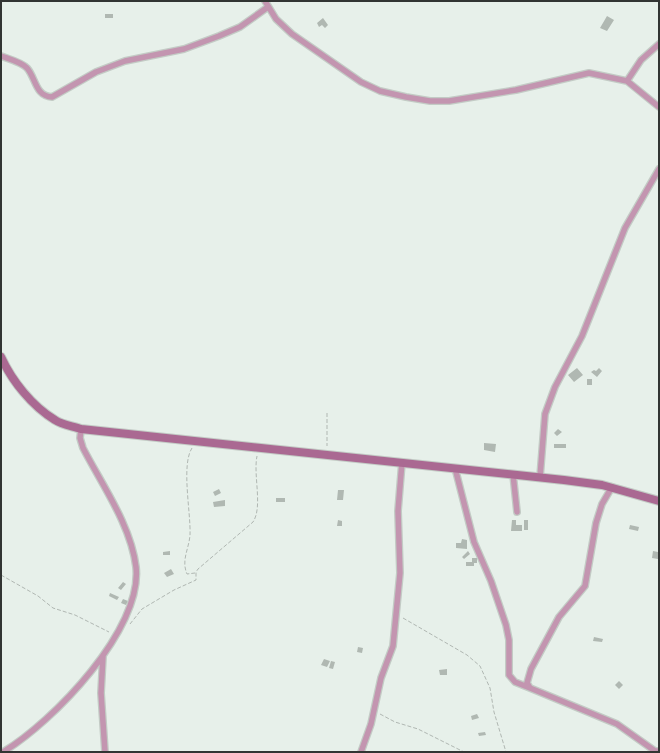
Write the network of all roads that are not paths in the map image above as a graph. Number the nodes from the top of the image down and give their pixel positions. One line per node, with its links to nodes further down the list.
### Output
1 (265, 1): 2 (street)
2 (268, 7): 4 (street); 5 (street)
3 (659, 44): 5 (street)
4 (1, 56)
5 (627, 81): 6 (street)
6 (659, 107)
7 (659, 170): 13 (street)
8 (1, 357): 9 (main road)
9 (81, 429): 10 (main road); 17 (street)
10 (402, 462): 11 (main road); 22 (street)
11 (455, 468): 12 (main road); 18 (street)
12 (513, 474): 13 (main road); 16 (street)
13 (540, 477): 14 (main road)
14 (612, 487): 15 (main road); 18 (street)
15 (659, 501)
16 (518, 512)
17 (103, 655): 20 (street); 21 (street)
18 (530, 688): 19 (street)
19 (659, 751)
20 (3, 752)
21 (105, 752)
22 (361, 752)

